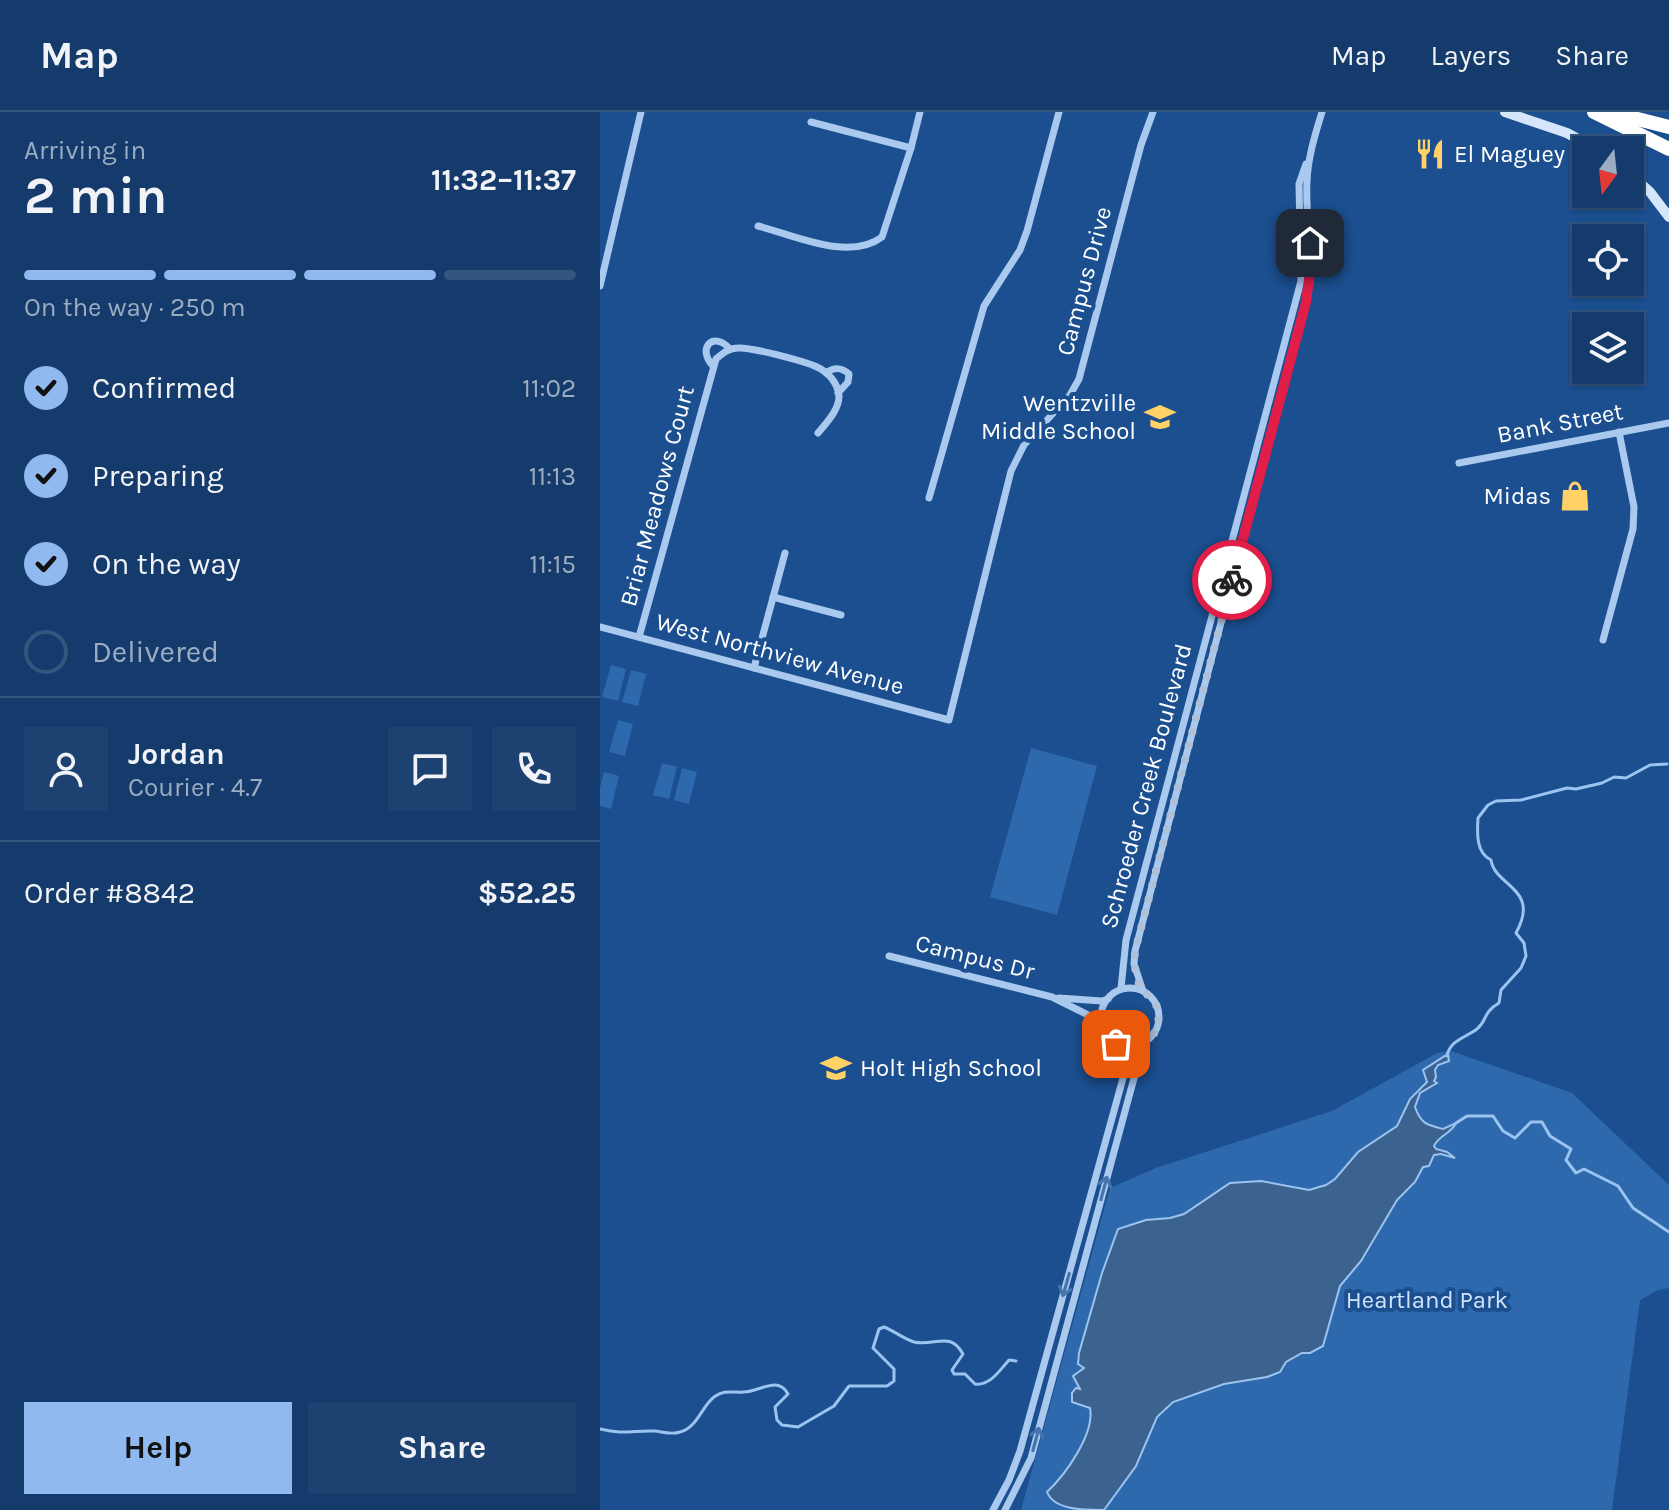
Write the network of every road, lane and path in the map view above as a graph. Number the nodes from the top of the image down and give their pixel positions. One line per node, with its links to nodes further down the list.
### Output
1 (641, 112): 18 (street)
2 (920, 112): 12 (street)
3 (1059, 112): 27 (street)
4 (1153, 112): 35 (street, Campus Drive)
5 (1322, 112): 16 (street, Schroeder Creek Boulevard)
6 (1505, 112): 11 (main road)
7 (1594, 112): 13 (highway)
8 (1610, 112): 10 (highway)
9 (811, 122): 12 (street)
10 (1669, 127)
11 (1572, 136)
12 (911, 148): 17 (street)
13 (1669, 149)
14 (1644, 187): 15 (main road)
15 (1669, 217)
16 (1304, 222): 37 (street, Schroeder Creek Boulevard); 38 (street, Schroeder Creek Boulevard)
17 (758, 226)
18 (600, 286)
19 (730, 349): 20 (street, Briar Meadows Court); 20 (street, Briar Meadows Court); 21 (street, Briar Meadows Court)
20 (713, 366): 32 (street, Briar Meadows Court)
21 (826, 373): 22 (street); 22 (street, Briar Meadows Court)
22 (838, 393): 25 (street)
23 (1669, 423): 24 (street, Bank Street)
24 (1619, 432): 26 (street, Bank Street); 33 (street)
25 (818, 433)
26 (1459, 463)
27 (929, 498)
28 (785, 553): 29 (street)
29 (773, 597): 30 (street); 34 (street)
30 (841, 615)
31 (600, 627): 32 (street, West Northview Avenue)
32 (639, 637): 34 (street, West Northview Avenue)
33 (1603, 640)
34 (754, 668): 35 (street, West Northview Avenue)
35 (949, 720)
36 (889, 956): 39 (street, Campus Dr)
37 (1121, 988): 38 (street); 40 (street)
38 (1143, 991): 42 (street)
39 (1052, 997): 40 (street, Campus Dr); 41 (street, Campus Dr)
40 (1108, 999): 41 (street)
41 (1103, 1027): 43 (street)
42 (1147, 1040): 43 (street); 45 (street, one-way to 42)
43 (1125, 1047): 44 (street, one-way to 44)
44 (993, 1510)
45 (1005, 1510)

